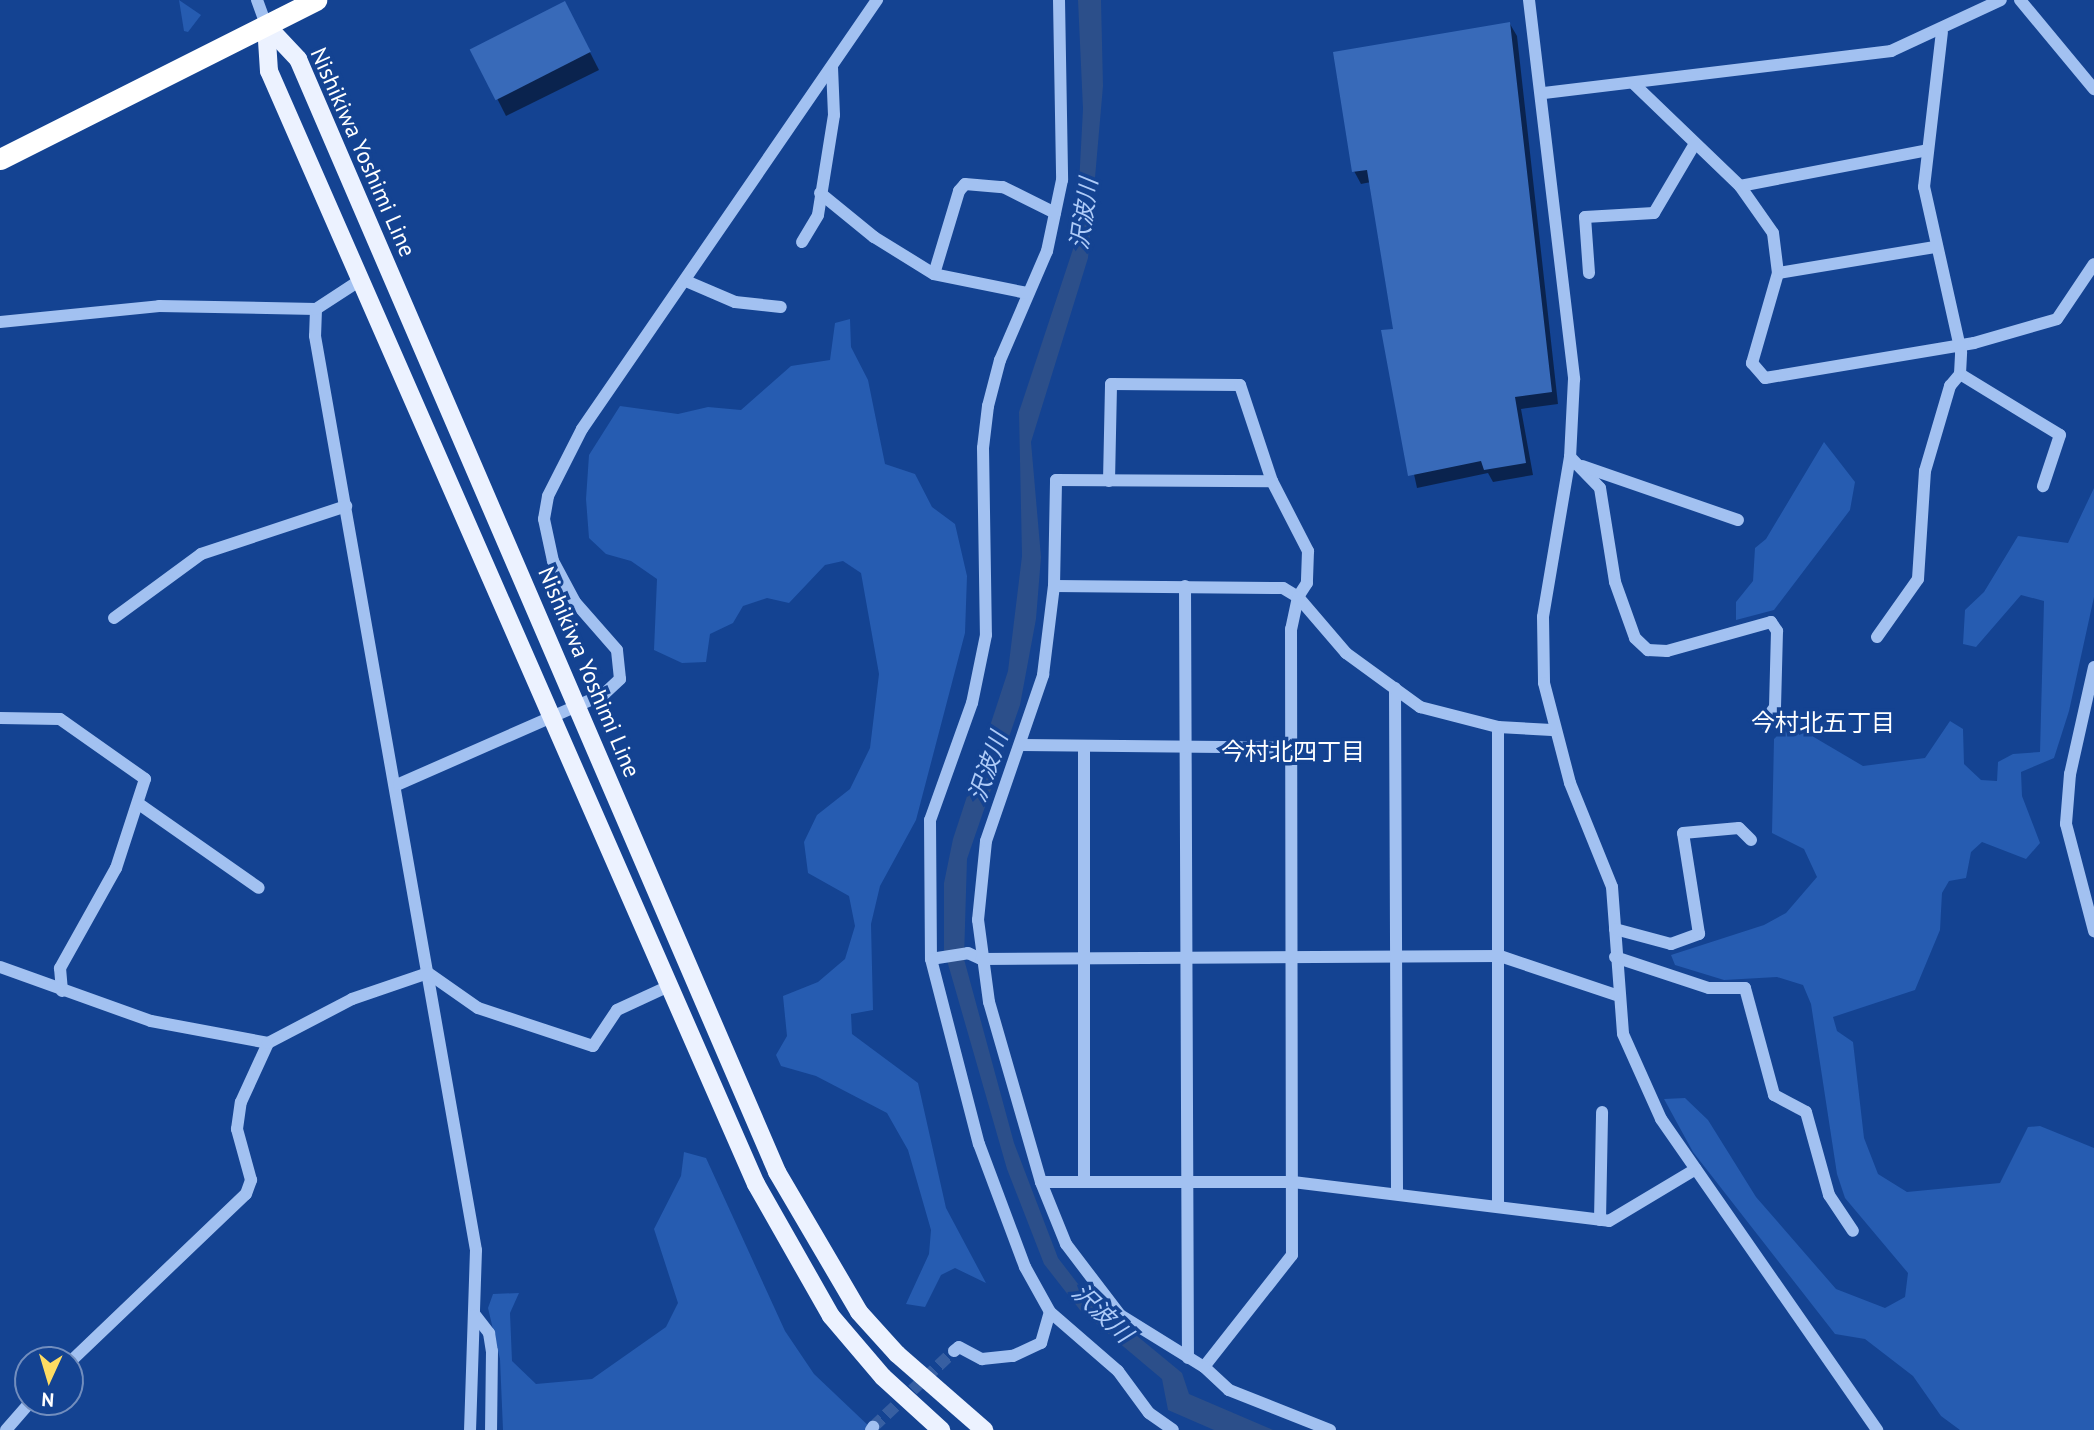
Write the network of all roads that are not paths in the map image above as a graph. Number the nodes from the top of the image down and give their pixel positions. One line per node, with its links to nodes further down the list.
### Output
1 (257, 0): 8 (street)
2 (316, 0): 8 (highway)
3 (877, 0): 10 (street)
4 (1059, 0): 20 (street)
5 (2001, 0): 9 (street)
6 (2020, 0): 11 (street)
7 (1533, 1): 14 (street)
8 (266, 25): 17 (highway); 27 (main road); 49 (main road, Nishikiwa Yoshimi Line)
9 (1942, 32): 12 (street); 16 (street)
10 (831, 68): 19 (street); 28 (street)
11 (2089, 75): 13 (street)
12 (1634, 84): 14 (street); 15 (street)
13 (2094, 89)
14 (1544, 93): 35 (street)
15 (1694, 145): 18 (street); 24 (street)
16 (1928, 150): 18 (street); 22 (street)
17 (0, 159)
18 (1740, 186): 25 (street)
19 (820, 192): 21 (street); 26 (street)
20 (1055, 213): 26 (street); 29 (street)
21 (802, 242)
22 (1935, 247): 25 (street); 33 (street)
23 (2094, 264): 33 (street)
24 (1589, 273)
25 (1778, 273): 33 (street)
26 (934, 274): 29 (street)
27 (359, 281): 31 (street); 51 (main road)
28 (686, 281): 30 (street); 49 (street)
29 (1027, 293): 71 (street)
30 (781, 307)
31 (316, 309): 32 (street); 40 (street)
32 (0, 322)
33 (1958, 341): 34 (street)
34 (1960, 374): 39 (street); 46 (street)
35 (1570, 457): 36 (street); 54 (street)
36 (1582, 466): 41 (street); 52 (street)
37 (1109, 481): 38 (street); 38 (street); 42 (street)
38 (1272, 481): 44 (street)
39 (2043, 486)
40 (346, 506): 45 (street); 59 (street)
41 (1738, 520)
42 (1054, 586): 43 (street); 55 (street)
43 (1185, 586): 44 (street); 58 (street)
44 (1298, 597): 48 (street); 56 (street)
45 (114, 618)
46 (1877, 637)
47 (2094, 667): 64 (street)
48 (1395, 688): 53 (street); 69 (street)
49 (578, 706): 51 (street); 100 (main road, Nishikiwa Yoshimi Line)
50 (0, 718): 60 (street)
51 (550, 718): 59 (street); 75 (main road)
52 (1764, 723)
53 (1498, 727): 54 (street); 67 (street)
54 (1552, 730): 63 (street)
55 (1022, 745): 57 (street); 72 (street)
56 (1291, 748): 58 (street); 66 (street)
57 (1084, 750): 58 (street); 68 (street)
58 (1185, 750): 65 (street)
59 (399, 784): 74 (street)
60 (139, 804): 62 (street); 76 (street)
61 (1751, 840): 63 (street)
62 (259, 888)
63 (1615, 929): 70 (street)
64 (2094, 931)
65 (1186, 956): 66 (street); 68 (street); 82 (street)
66 (1292, 956): 69 (street); 84 (street)
67 (1500, 956): 69 (street); 77 (street); 86 (street)
68 (1086, 957): 72 (street); 81 (street)
69 (1396, 957): 85 (street)
70 (1615, 957): 77 (street); 88 (street)
71 (934, 959): 72 (street); 89 (street)
72 (981, 959): 83 (street)
73 (0, 967): 76 (street)
74 (428, 973): 75 (street); 78 (street); 90 (street)
75 (669, 986): 99 (main road)
76 (62, 991): 78 (street)
77 (1616, 995): 80 (street)
78 (268, 1043): 91 (street)
79 (1602, 1112): 87 (street)
80 (1696, 1169): 87 (street); 103 (street)
81 (1084, 1180): 82 (street); 83 (street)
82 (1186, 1181): 84 (street); 93 (street)
83 (1041, 1182): 93 (street)
84 (1293, 1182): 85 (street); 94 (street)
85 (1396, 1194): 86 (street)
86 (1498, 1207): 87 (street)
87 (1600, 1220)
88 (1853, 1231)
89 (1050, 1312): 92 (street); 101 (street)
90 (475, 1315): 97 (street); 98 (street)
91 (84, 1349)
92 (954, 1351)
93 (1188, 1358): 94 (street)
94 (1204, 1367): 102 (street)
95 (18, 1416): 96 (street)
96 (6, 1430)
97 (470, 1430)
98 (491, 1430)
99 (941, 1430)
100 (984, 1430)
101 (1173, 1430)
102 (1331, 1430)
103 (1877, 1430)

